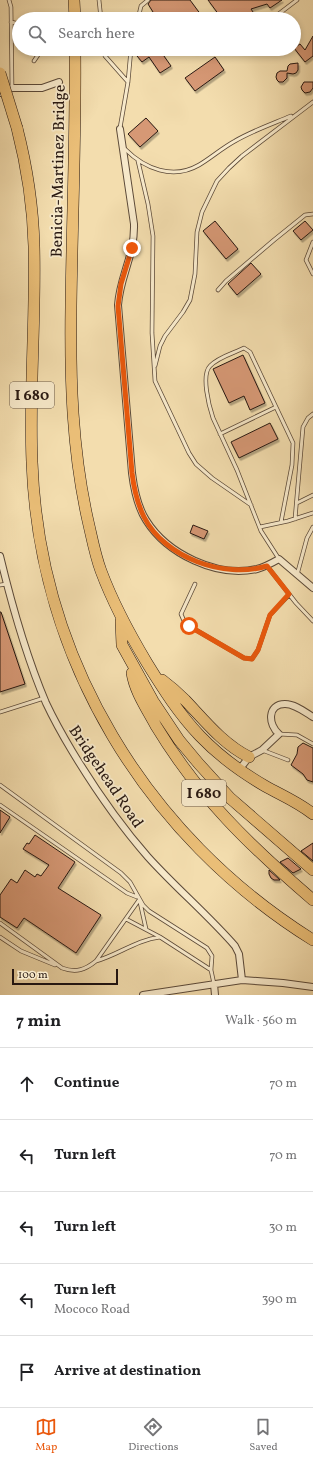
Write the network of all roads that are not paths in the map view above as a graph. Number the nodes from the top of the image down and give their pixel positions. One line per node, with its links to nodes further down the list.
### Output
1 (8, 0): 10 (lane)
2 (74, 0): 6 (highway)
3 (99, 0): 7 (lane)
4 (148, 0): 8 (lane)
5 (297, 0): 9 (lane)
6 (75, 12)
7 (100, 12)
8 (140, 12)
9 (281, 12)
10 (11, 22): 19 (lane)
11 (37, 56): 15 (lane)
12 (75, 56): 51 (highway, Benicia-Martinez Bridge / I 680)
13 (105, 56): 18 (lane)
14 (130, 56): 18 (lane)
15 (34, 61)
16 (0, 74): 75 (highway, I 680, bridge)
17 (59, 82): 19 (street)
18 (128, 82): 23 (lane)
19 (12, 88): 20 (street)
20 (0, 93)
21 (313, 102): 22 (lane)
22 (296, 114): 25 (lane); 30 (lane)
23 (120, 128): 24 (street)
24 (122, 147): 25 (lane); 44 (street)
25 (138, 161): 30 (lane)
26 (313, 214): 29 (lane)
27 (313, 242): 28 (lane)
28 (313, 274)
29 (218, 290)
30 (154, 370): 36 (lane)
31 (276, 407): 33 (lane); 33 (lane); 39 (lane)
32 (313, 414): 35 (lane)
33 (220, 434): 36 (lane)
34 (313, 495): 35 (lane)
35 (297, 503): 38 (lane)
36 (251, 505): 40 (lane)
37 (313, 513): 38 (lane)
38 (295, 518): 39 (lane)
39 (281, 522): 40 (lane)
40 (260, 527): 43 (lane)
41 (313, 527): 45 (lane)
42 (0, 556): 46 (street, Bridgehead Road)
43 (279, 559): 44 (street); 45 (street)
44 (267, 566): 50 (lane)
45 (297, 575): 49 (street)
46 (7, 584): 48 (lane); 55 (street, Bridgehead Road)
47 (195, 584): 50 (lane)
48 (0, 586)
49 (313, 588)
50 (289, 594): 52 (lane)
51 (120, 616): 53 (highway, I 680); 54 (highway, I 680)
52 (313, 621)
53 (130, 661): 67 (highway, I 680); 69 (highway, I 680)
54 (152, 670): 61 (highway); 63 (highway, I 680)
55 (44, 698): 56 (lane); 79 (street, Bridgehead Road)
56 (0, 712)
57 (313, 717): 58 (street)
58 (279, 734): 59 (lane); 60 (street)
59 (313, 744)
60 (262, 750): 61 (street); 62 (lane)
61 (249, 757): 63 (street)
62 (288, 760)
63 (239, 770): 66 (highway, I 680)
64 (0, 785): 68 (lane)
65 (0, 805): 68 (lane)
66 (313, 814)
67 (313, 870)
68 (138, 898): 70 (lane); 72 (lane); 78 (lane)
69 (313, 900)
70 (126, 919): 72 (lane); 76 (lane)
71 (0, 923): 77 (lane)
72 (146, 930): 74 (lane)
73 (0, 937): 77 (lane)
74 (160, 937): 76 (lane); 78 (lane)
75 (313, 940)
76 (96, 961): 77 (lane)
77 (62, 968)
78 (211, 970): 80 (lane)
79 (242, 980): 80 (street); 81 (street)
80 (214, 984): 82 (street); 83 (street)
81 (313, 987)
82 (143, 995)
83 (215, 995)

